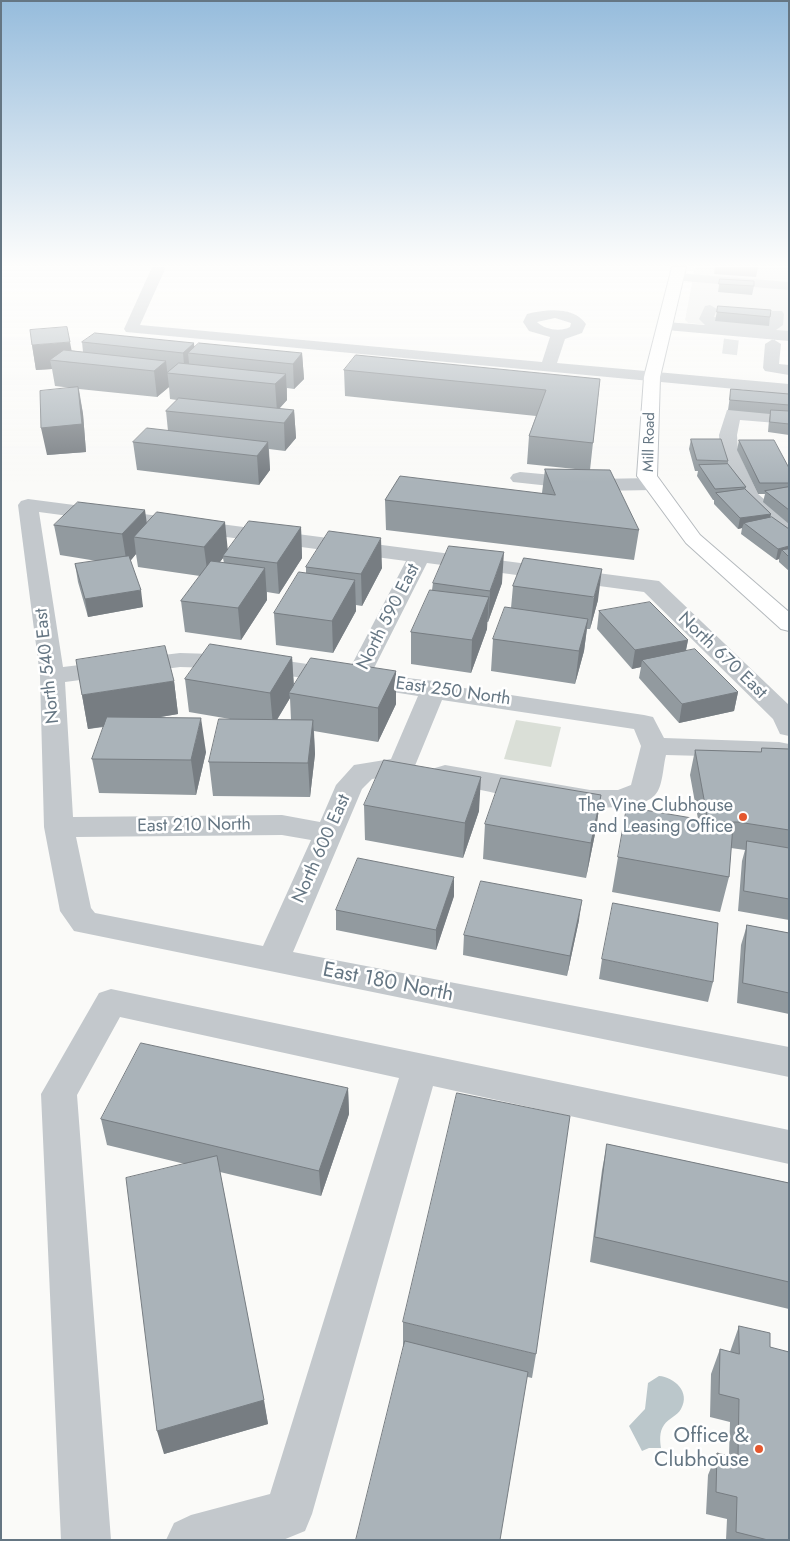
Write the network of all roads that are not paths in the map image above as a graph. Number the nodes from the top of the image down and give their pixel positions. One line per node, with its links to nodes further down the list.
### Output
1 (185, 339): 8 (street)
2 (557, 339): 9 (street)
3 (662, 339): 11 (main road, Mill Road)
4 (702, 339): 6 (street)
5 (789, 346): 6 (street)
6 (772, 348): 7 (street); 10 (street)
7 (756, 349)
8 (492, 362): 9 (street); 12 (street)
9 (548, 367): 11 (street)
10 (789, 370)
11 (652, 377): 13 (street); 16 (main road, Mill Road)
12 (482, 378)
13 (789, 389)
14 (789, 419): 17 (street)
15 (520, 478): 16 (street)
16 (653, 484): 19 (main road, Mill Road)
17 (789, 532)
18 (420, 555): 20 (street, North 540 East); 21 (street, North 590 East); 23 (street, North 670 East)
19 (789, 624)
20 (52, 676): 21 (street, East 250 North); 26 (street, North 540 East)
21 (357, 678): 22 (street, East 250 North)
22 (434, 689): 24 (street, East 250 North); 25 (street)
23 (786, 744): 24 (street)
24 (654, 746): 25 (street, North 600 East)
25 (402, 767): 27 (street, North 600 East)
26 (59, 827): 27 (street, East 210 North); 28 (street, East 180 North)
27 (329, 833): 28 (street, North 600 East)
28 (273, 961): 29 (street, East 180 North)
29 (789, 1062)
30 (420, 1068): 31 (street); 32 (street); 33 (street)
31 (789, 1147)
32 (86, 1540)
33 (191, 1540)

